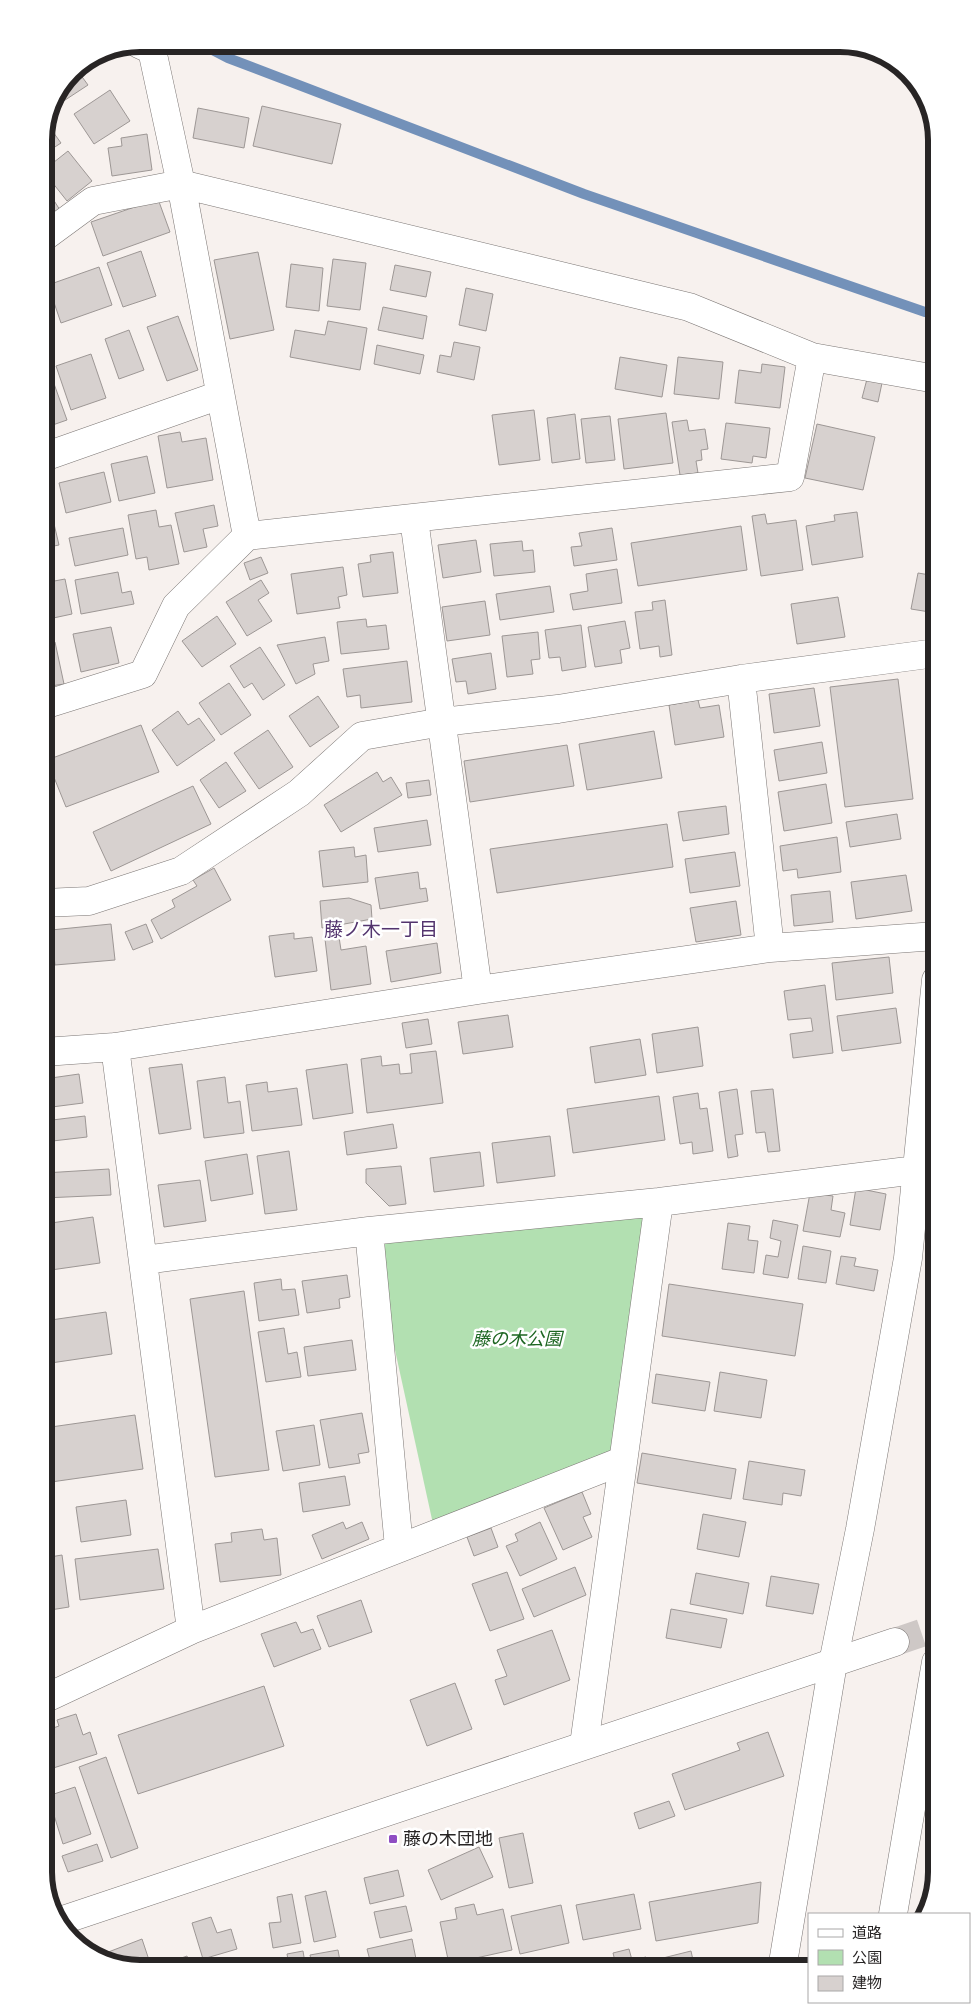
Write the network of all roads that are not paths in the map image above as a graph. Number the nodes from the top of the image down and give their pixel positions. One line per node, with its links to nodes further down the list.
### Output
1 (152, 52): 2 (main road)
2 (181, 184): 3 (main road); 4 (main road); 6 (main road)
3 (53, 230)
4 (812, 357): 5 (main road); 8 (main road)
5 (928, 378)
6 (220, 395): 7 (main road); 9 (main road)
7 (53, 453)
8 (414, 518): 9 (main road); 13 (main road)
9 (247, 536): 12 (main road)
10 (928, 653): 11 (main road)
11 (740, 679): 13 (main road); 16 (main road)
12 (53, 702)
13 (442, 722): 14 (main road); 17 (main road)
14 (53, 903)
15 (928, 937): 16 (main road)
16 (770, 948): 17 (main road)
17 (478, 990): 18 (main road)
18 (115, 1047): 19 (main road); 24 (main road)
19 (52, 1051)
20 (928, 1056): 21 (main road)
21 (916, 1170): 22 (main road); 29 (main road)
22 (659, 1202): 23 (main road); 25 (main road)
23 (369, 1231): 24 (main road); 26 (main road)
24 (144, 1260): 27 (main road)
25 (622, 1461): 26 (main road); 32 (main road)
26 (399, 1547): 27 (main road)
27 (191, 1630): 30 (main road)
28 (895, 1642): 29 (main road)
29 (834, 1663): 32 (main road); 35 (main road)
30 (52, 1695)
31 (928, 1708): 33 (main road)
32 (584, 1745): 34 (main road)
33 (892, 1913)
34 (66, 1919)
35 (784, 1960)

